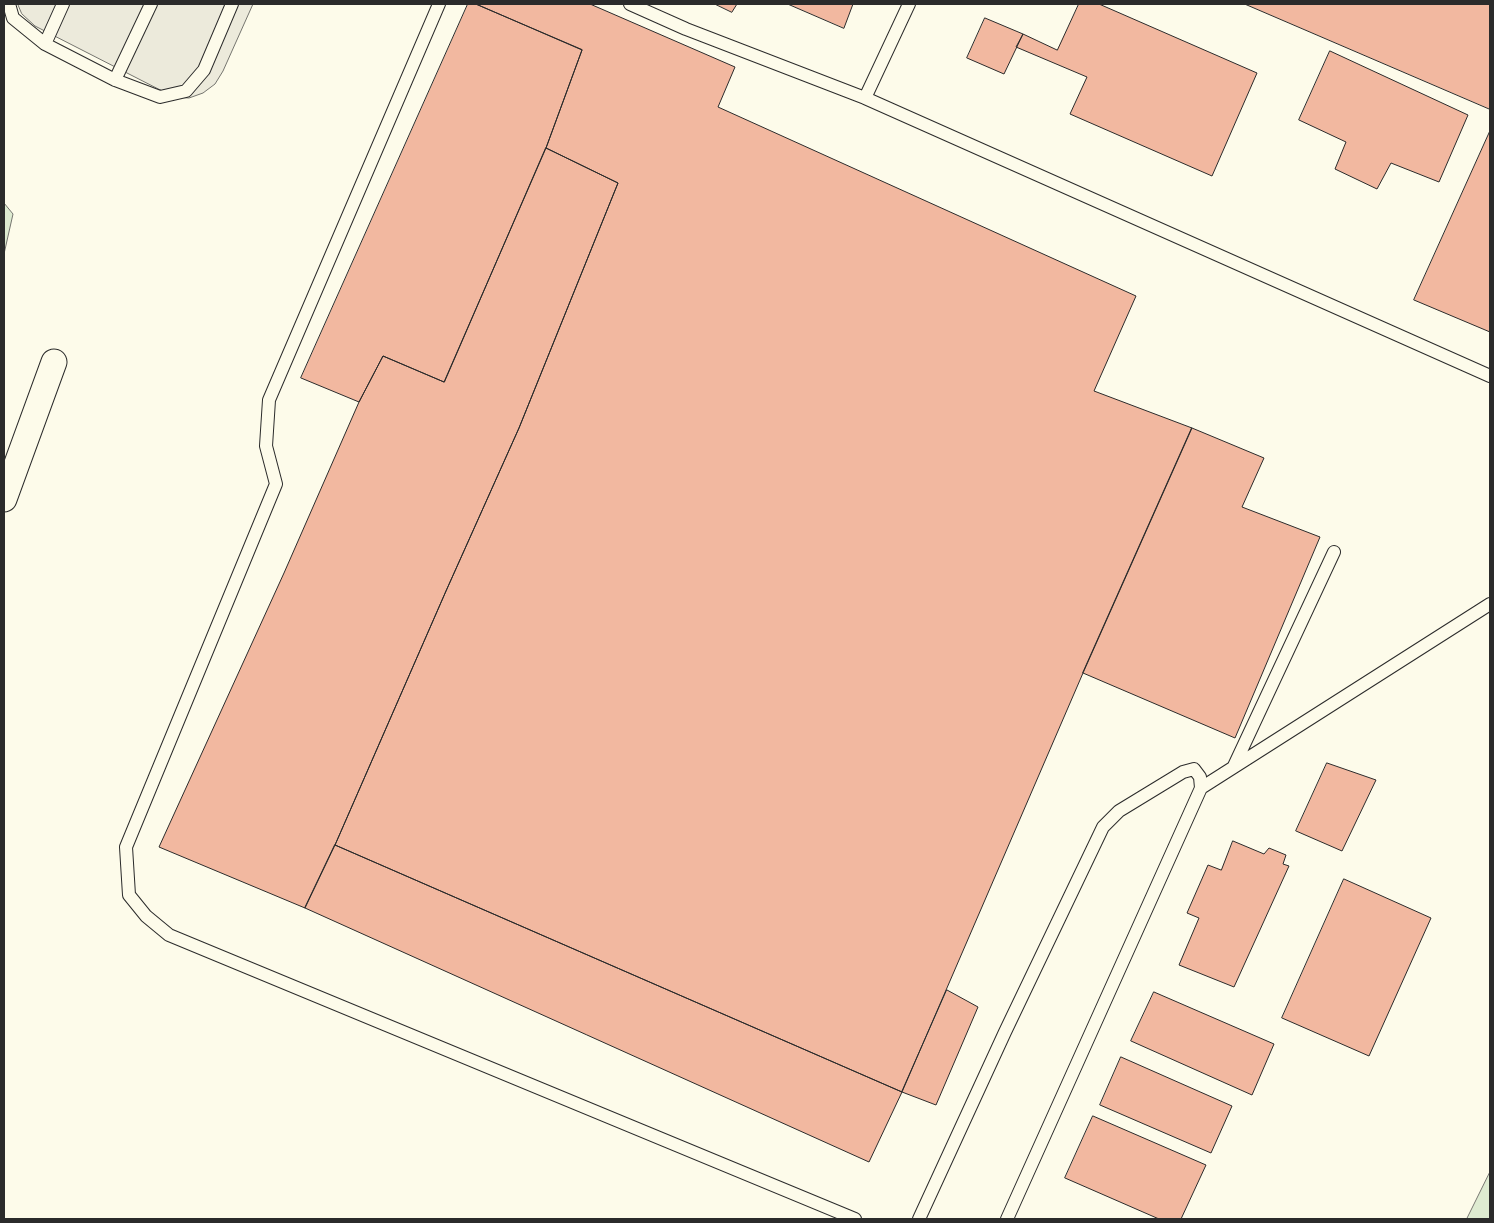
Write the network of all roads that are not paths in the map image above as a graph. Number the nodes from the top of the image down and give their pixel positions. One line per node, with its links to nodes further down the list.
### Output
1 (9, 4): 8 (lane)
2 (63, 4): 8 (lane)
3 (151, 4): 9 (lane)
4 (232, 4): 9 (lane)
5 (439, 4): 18 (lane)
6 (630, 4): 10 (lane)
7 (909, 4): 10 (lane)
8 (45, 44): 9 (lane)
9 (116, 80)
10 (865, 98): 12 (lane)
11 (54, 362): 13 (street)
12 (1490, 376)
13 (4, 499)
14 (1334, 552): 16 (lane)
15 (1490, 604): 16 (lane)
16 (1234, 766): 17 (lane)
17 (1201, 788): 19 (lane); 20 (lane)
18 (855, 1219)
19 (920, 1219)
20 (1007, 1219)

